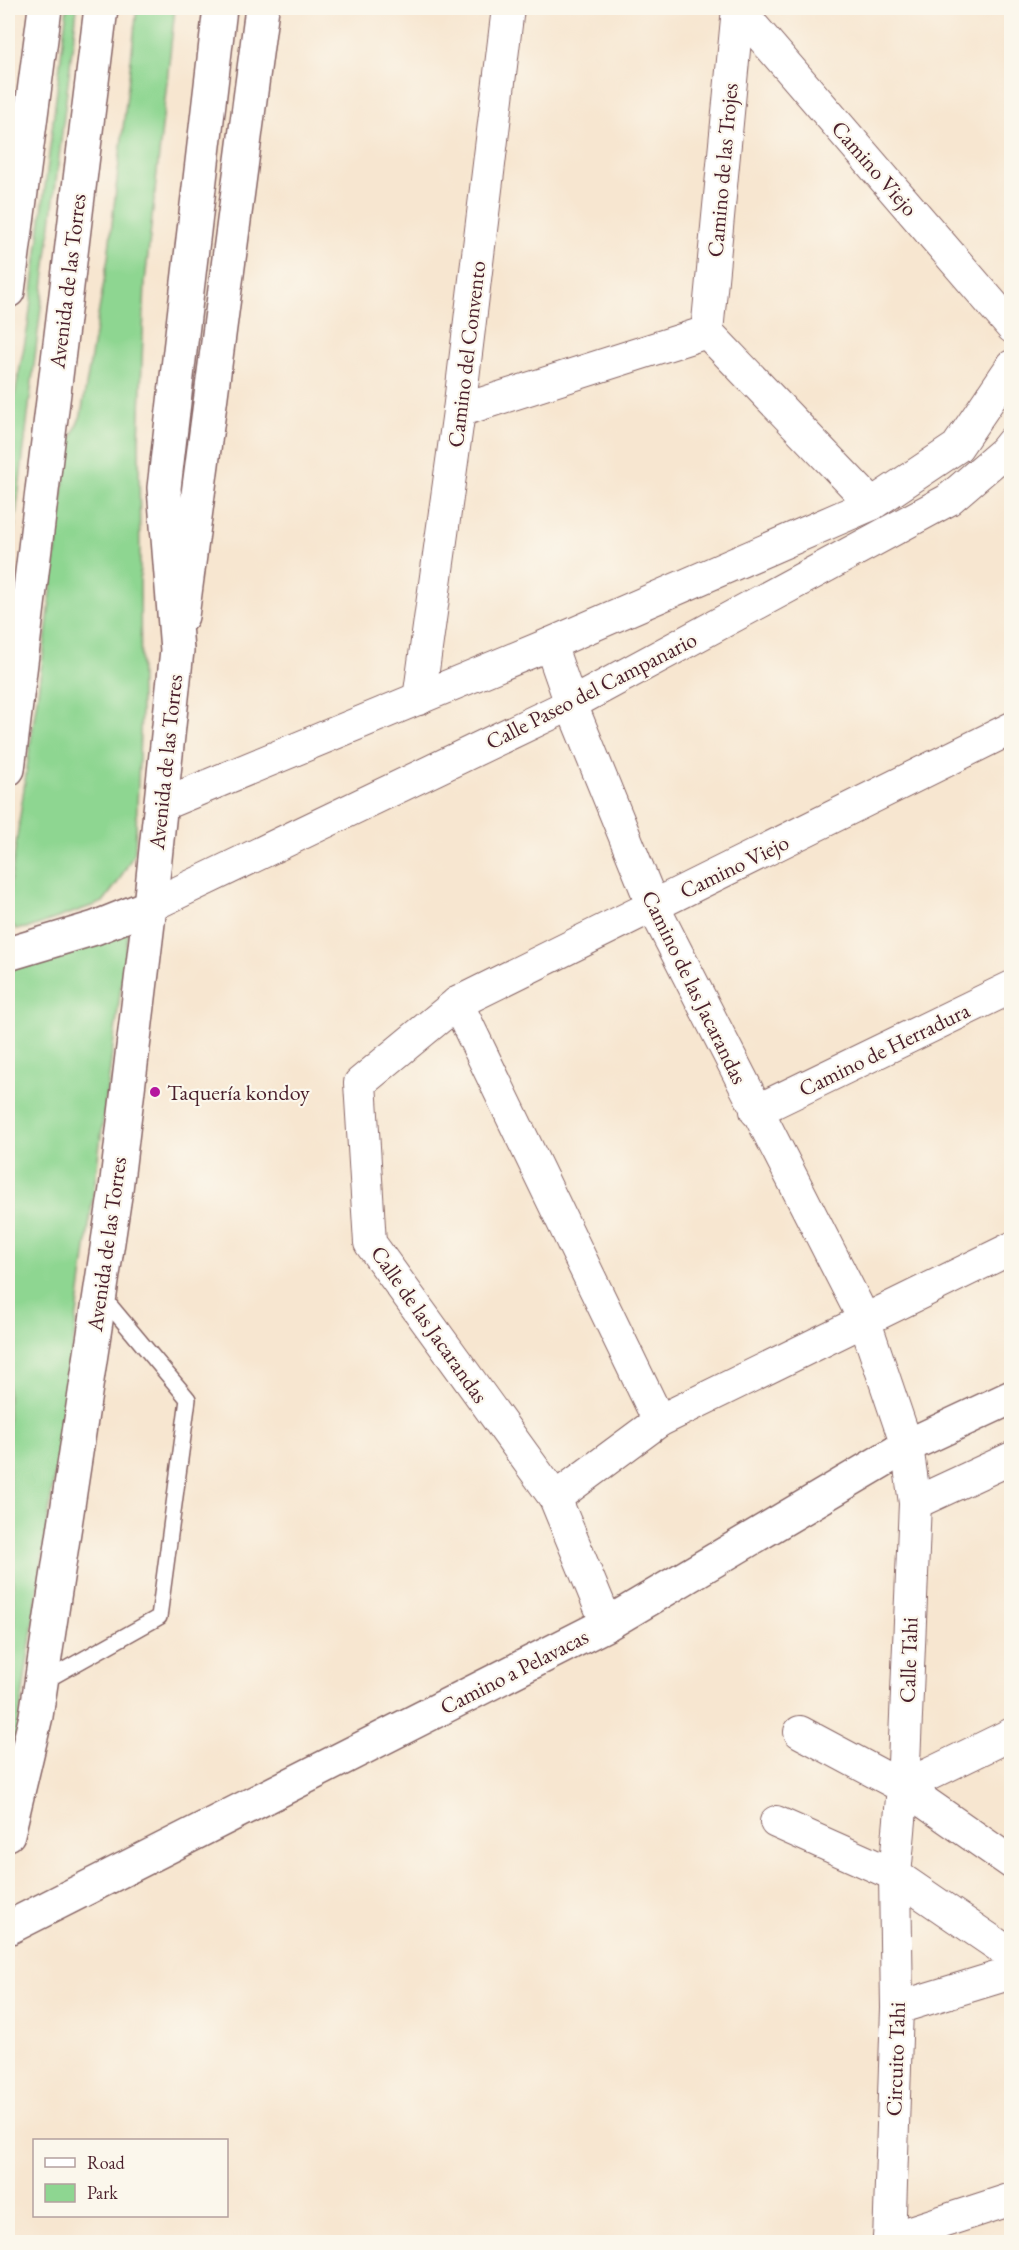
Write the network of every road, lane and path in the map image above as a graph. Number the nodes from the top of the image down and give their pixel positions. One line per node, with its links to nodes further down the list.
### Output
1 (45, 8): 7 (main road)
2 (101, 8): 19 (main road, Avenida de las Torres)
3 (220, 8): 15 (main road, Avenida de las Torres)
4 (262, 8): 15 (main road, Avenida de las Torres)
5 (508, 8): 11 (street, Camino del Convento)
6 (738, 8): 8 (street, Camino Viejo); 9 (street, Camino de las Trojes)
7 (8, 291)
8 (1011, 327)
9 (707, 332): 11 (street); 13 (street)
10 (1011, 366): 13 (street)
11 (459, 411): 16 (street, Camino del Convento)
12 (1011, 442): 17 (street, Calle Paseo del Campanario)
13 (872, 504): 14 (street)
14 (550, 644): 16 (street); 17 (street, Camino de las Jacarandas)
15 (177, 650): 20 (main road, Avenida de las Torres)
16 (419, 699): 20 (street)
17 (571, 704): 21 (street, Calle Paseo del Campanario); 22 (street, Camino de las Jacarandas)
18 (1011, 728): 22 (street, Camino Viejo)
19 (8, 770)
20 (161, 806): 21 (main road, Avenida de las Torres)
21 (150, 906): 23 (main road); 28 (main road, Avenida de las Torres)
22 (653, 906): 25 (street, Camino Viejo); 26 (street, Camino de las Jacarandas)
23 (8, 954)
24 (1011, 987): 26 (street, Camino de Herradura)
25 (457, 1003): 31 (street); 34 (street, Calle de las Jacarandas)
26 (756, 1111): 29 (street, Camino de las Jacarandas)
27 (1011, 1248): 29 (street)
28 (100, 1293): 37 (main road, Avenida de las Torres); 37 (lane)
29 (864, 1319): 31 (street); 32 (street, Camino de las Jacarandas)
30 (1011, 1397): 32 (main road, Camino a Pelavacas)
31 (659, 1421): 34 (street)
32 (907, 1446): 35 (street, Calle Tahi); 36 (main road, Camino a Pelavacas)
33 (1011, 1458): 35 (street)
34 (555, 1498): 36 (street, Calle de las Jacarandas)
35 (915, 1503): 40 (street, Calle Tahi)
36 (607, 1624): 45 (main road, Camino a Pelavacas)
37 (41, 1683): 42 (main road, Avenida de las Torres)
38 (800, 1732): 40 (street)
39 (1011, 1734): 40 (street)
40 (903, 1787): 43 (street); 44 (street, Calle Tahi)
41 (776, 1822): 44 (street)
42 (8, 1834)
43 (1011, 1863)
44 (895, 1875): 46 (street); 48 (street, Circuito Tahi)
45 (8, 1928)
46 (1011, 1955)
47 (1011, 1972): 48 (street)
48 (897, 2008): 50 (street, Circuito Tahi)
49 (1011, 2199): 50 (street)
50 (889, 2241)

